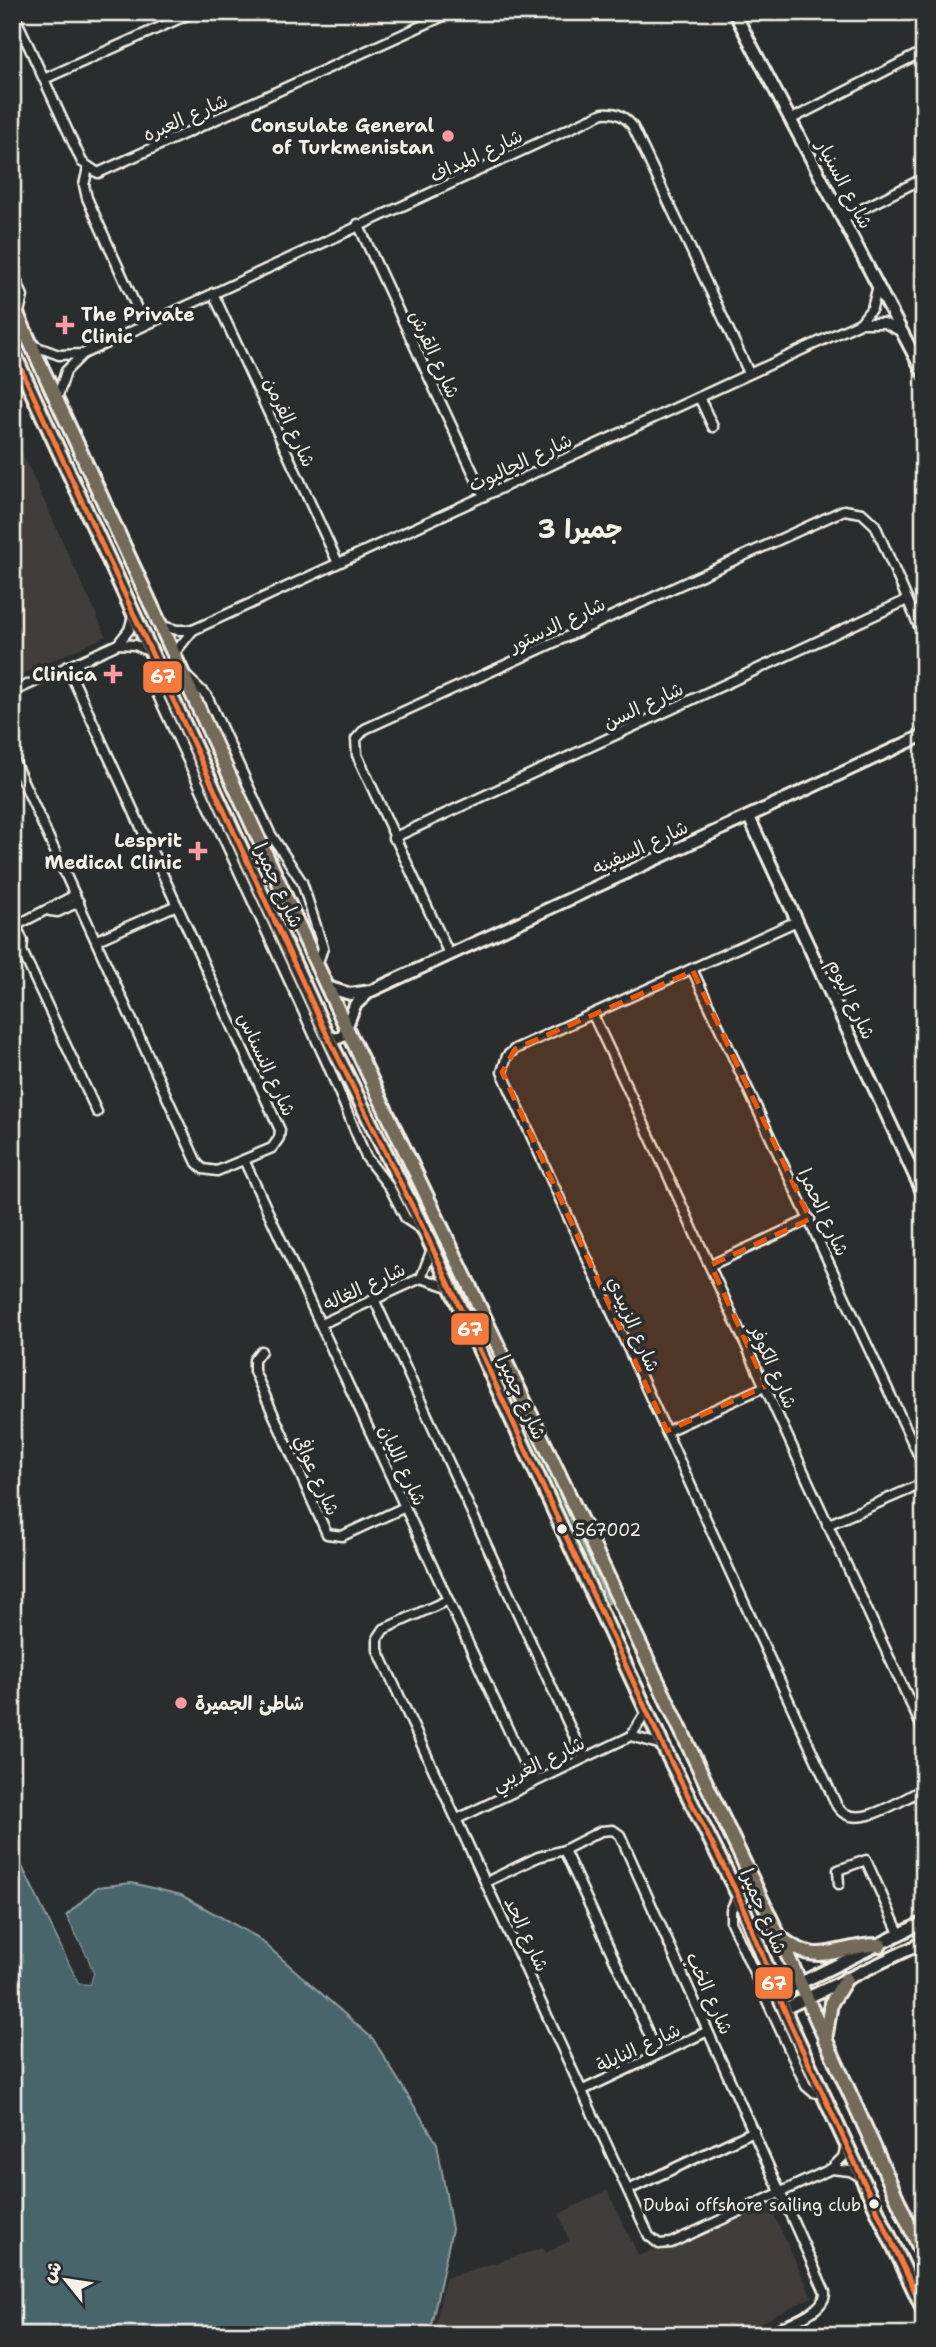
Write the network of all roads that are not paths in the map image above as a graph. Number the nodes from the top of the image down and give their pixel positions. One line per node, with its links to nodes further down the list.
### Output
1 (13, 12): 6 (street)
2 (194, 12): 6 (street)
3 (452, 12): 8 (street, شارع العبره)
4 (734, 12): 7 (street, شارع السنيار)
5 (924, 51): 7 (street)
6 (44, 79): 8 (street)
7 (790, 120): 10 (street, شارع السنيار)
8 (88, 168): 18 (street)
9 (924, 178): 10 (street)
10 (844, 218): 13 (street, شارع السنيار)
11 (358, 224): 14 (street, شارع الميداف); 24 (street, شارع الميداف); 29 (street, شارع القرش)
12 (12, 270): 16 (street)
13 (878, 284): 17 (street); 19 (street, شارع السنيار)
14 (213, 293): 18 (street, شارع الميداف); 30 (street, شارع الفرمن)
15 (12, 303): 16 (main road, شارع جميرا)
16 (18, 316): 20 (main road, شارع جميرا)
17 (860, 323): 19 (street); 24 (street, شارع الجالبوت)
18 (144, 324): 22 (street, شارع الميداف)
19 (904, 334): 25 (street, شارع السنيار)
20 (31, 344): 22 (street); 27 (main road, شارع جميرا)
21 (12, 349): 23 (main road, شارع جميرا)
22 (83, 354): 27 (street, شارع الميداف)
23 (19, 373): 32 (main road, شارع جميرا)
24 (749, 373): 26 (street, شارع الجالبوت)
25 (924, 374)
26 (699, 399): 28 (street); 29 (street, شارع الجالبوت)
27 (57, 402): 33 (main road, شارع جميرا)
28 (713, 427)
29 (484, 496): 30 (street, شارع الجالبوت)
30 (338, 563): 34 (street, شارع الجالبوت)
31 (907, 600): 35 (street, شارع الدستور); 45 (street, شارع السن); 45 (street, شارع الدستور)
32 (134, 613): 36 (street); 38 (main road, شارع جميرا)
33 (159, 625): 34 (street); 37 (main road, شارع جميرا)
34 (194, 630): 37 (street, شارع الجالبوت)
35 (924, 638)
36 (118, 644): 38 (street); 39 (street)
37 (173, 655): 40 (main road, شارع جميرا)
38 (154, 658): 59 (main road, شارع جميرا); 66 (street)
39 (68, 666): 41 (street); 47 (street, شارع النسناس)
40 (181, 672): 53 (main road, شارع جميرا); 53 (street)
41 (12, 692)
42 (924, 735): 44 (street, شارع السفينه)
43 (12, 757): 46 (street, شارع النسناس)
44 (749, 817): 49 (street, شارع البوم); 52 (street, شارع السفينه)
45 (393, 838): 52 (street, شارع الدستور)
46 (77, 899): 50 (street); 51 (street, شارع النسناس)
47 (177, 905): 51 (street); 63 (street, شارع النسناس)
48 (12, 916): 50 (street)
49 (797, 921): 54 (street, شارع الزبيدي); 64 (street, شارع البوم)
50 (17, 925): 62 (street)
51 (97, 940): 63 (street, شارع النسناس)
52 (449, 954): 56 (street, شارع السفينه)
53 (317, 965): 55 (main road, شارع جميرا)
54 (693, 971): 57 (street, شارع الزبيدي); 65 (street, شارع الحمرا)
55 (327, 987): 56 (street, شارع السفينه); 58 (main road, شارع جميرا)
56 (370, 991): 58 (street, شارع السفينه)
57 (593, 1015): 68 (street, شارع الكوفر); 75 (street, شارع الزبيدي)
58 (347, 1027): 59 (street); 60 (main road, شارع جميرا)
59 (328, 1036): 61 (main road, شارع جميرا)
60 (366, 1068): 61 (main road); 95 (main road, شارع جميرا)
61 (349, 1080): 66 (main road, شارع جميرا)
62 (97, 1112)
63 (244, 1160): 72 (street, شارع الليان)
64 (924, 1196)
65 (810, 1219): 68 (street); 76 (street, شارع الحمرا)
66 (425, 1232): 67 (main road, شارع جميرا)
67 (432, 1249): 69 (street, شارع الغاله); 70 (main road, شارع جميرا)
68 (711, 1265): 74 (street, شارع الكوفر)
69 (421, 1278): 70 (street, شارع الغاله); 71 (street, شارع الغاله)
70 (449, 1287): 81 (main road, شارع جميرا)
71 (374, 1299): 72 (street, شارع الغاله); 85 (street)
72 (321, 1324): 78 (street, شارع الليان)
73 (261, 1351): 78 (street, شارع عوافي)
74 (766, 1386): 75 (street); 79 (street, شارع الكوفر)
75 (667, 1431): 87 (street, شارع الزبيدي)
76 (924, 1467)
77 (924, 1483): 79 (street)
78 (405, 1507): 80 (street, شارع الليان)
79 (827, 1525): 82 (street, شارع الكوفر)
80 (448, 1600): 86 (street, شارع الليان); 88 (street, شارع الحد)
81 (647, 1711): 83 (street); 84 (main road, شارع جميرا)
82 (924, 1732)
83 (631, 1736): 84 (street); 85 (street, شارع الغريبي)
84 (663, 1745): 92 (main road, شارع جميرا)
85 (584, 1758): 86 (street, شارع الغريبي)
86 (533, 1783): 88 (street, شارع الغريبي)
87 (924, 1789)
88 (457, 1819): 90 (street, شارع الحد)
89 (564, 1850): 90 (street, شارع الخب); 103 (street, شارع الخب); 105 (street)
90 (486, 1881): 106 (street, شارع الحد)
91 (839, 1884): 94 (street)
92 (738, 1895): 100 (main road, شارع جميرا); 107 (street)
93 (924, 1922): 94 (street)
94 (899, 1933): 97 (street)
95 (778, 1934): 97 (main road); 99 (main road, شارع جميرا)
96 (924, 1942): 98 (street)
97 (880, 1945): 99 (street)
98 (846, 1979): 101 (street); 104 (main road)
99 (799, 1984): 100 (street); 101 (main road, شارع جميرا)
100 (778, 1994): 102 (main road, شارع جميرا)
101 (805, 1998): 102 (street); 104 (main road, شارع جميرا)
102 (784, 2009): 107 (main road, شارع جميرا)
103 (706, 2032): 105 (street, شارع النايلة); 108 (street, شارع الخب)
104 (825, 2044): 114 (main road, شارع جميرا)
105 (658, 2054): 106 (street, شارع النايلة)
106 (583, 2090): 112 (street, شارع الحد)
107 (823, 2094): 109 (main road, شارع جميرا)
108 (754, 2131): 112 (street); 113 (street, شارع الخب)
109 (846, 2145): 110 (street); 111 (main road, شارع جميرا)
110 (831, 2169): 111 (street); 113 (street)
111 (861, 2177): 115 (main road, شارع جميرا)
112 (628, 2190): 113 (street, شارع الحد)
113 (780, 2191): 116 (street, شارع الخب)
114 (924, 2258)
115 (924, 2311)
116 (763, 2335)

